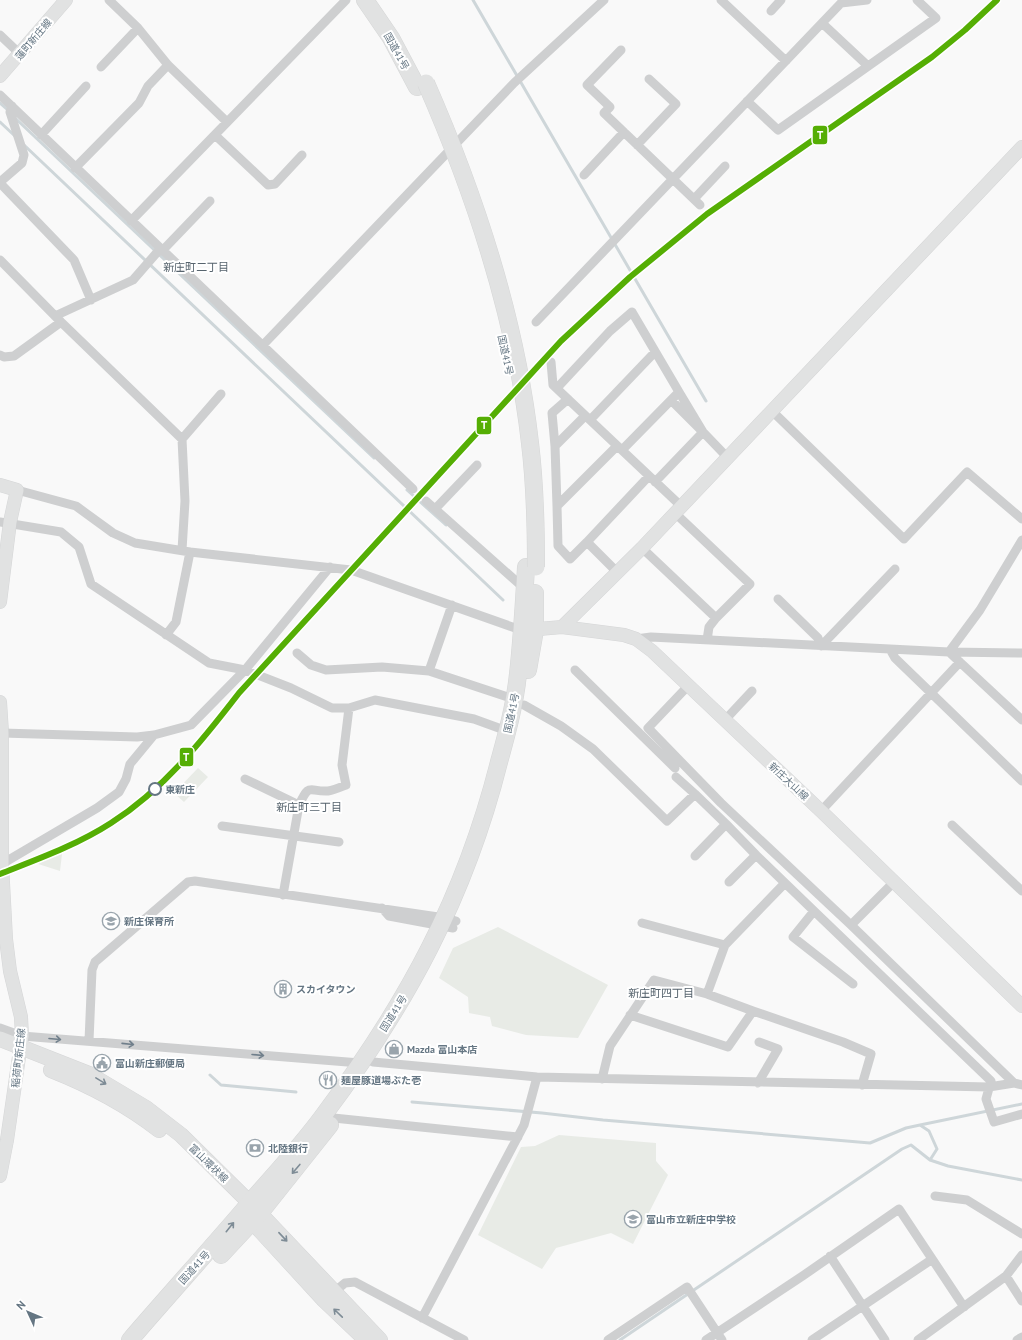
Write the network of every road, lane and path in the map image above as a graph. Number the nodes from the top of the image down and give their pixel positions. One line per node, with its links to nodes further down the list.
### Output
1 (66, 0): 17 (main road, 蓮町新庄線)
2 (109, 0): 14 (street)
3 (346, 0): 29 (street)
4 (365, 0): 24 (highway, 国道41号)
5 (376, 0): 24 (highway, 国道41号)
6 (604, 0): 48 (street)
7 (721, 0): 18 (street)
8 (781, 0): 12 (street)
9 (867, 0): 11 (street)
10 (917, 0): 20 (street)
11 (842, 1): 13 (street)
12 (770, 11)
13 (822, 23): 18 (street); 20 (street)
14 (138, 28): 19 (street); 21 (street)
15 (0, 35): 17 (street)
16 (621, 50): 30 (street)
17 (20, 54): 22 (main road, 蓮町新庄線)
18 (786, 61): 27 (street)
19 (168, 65): 29 (street); 37 (street)
20 (868, 66): 27 (street)
21 (101, 67)
22 (0, 76)
23 (649, 79): 33 (street)
24 (422, 85): 80 (highway, 国道41号, bridge)
25 (86, 86): 31 (street)
26 (0, 95): 28 (street)
27 (747, 101): 39 (street)
28 (12, 106): 31 (street); 40 (street)
29 (227, 122): 32 (street)
30 (624, 132): 33 (street); 38 (street)
31 (41, 135): 37 (street)
32 (215, 135): 35 (street); 42 (street)
33 (637, 145): 39 (street)
34 (1022, 147): 57 (main road)
35 (302, 155)
36 (725, 166): 39 (street)
37 (75, 168): 42 (street)
38 (584, 175)
39 (672, 178): 47 (street)
40 (0, 182): 45 (street)
41 (210, 201): 43 (street)
42 (131, 221): 43 (street)
43 (160, 250): 45 (street); 48 (street)
44 (0, 260): 46 (street)
45 (91, 300): 46 (street)
46 (58, 319): 50 (street); 60 (street)
47 (536, 322)
48 (263, 345): 67 (street)
49 (655, 352): 52 (street); 53 (street); 58 (street)
50 (1, 357)
51 (551, 362): 52 (street)
52 (557, 388): 55 (street)
53 (679, 392): 56 (street); 59 (street)
54 (222, 394): 60 (street)
55 (568, 399): 58 (street); 61 (street)
56 (671, 400): 59 (street); 62 (street)
57 (771, 410): 63 (main road); 73 (street)
58 (588, 418): 61 (street); 62 (street)
59 (703, 432): 63 (street); 65 (street)
60 (182, 439): 78 (street)
61 (555, 446): 70 (street)
62 (619, 448): 65 (street); 70 (street)
63 (727, 457): 72 (main road)
64 (477, 465): 71 (street)
65 (652, 479): 72 (street); 76 (street)
66 (0, 485): 68 (main road)
67 (413, 489)
68 (17, 490): 74 (main road); 78 (street)
69 (426, 501): 71 (street)
70 (557, 506): 76 (street)
71 (435, 509): 83 (street)
72 (678, 510): 77 (main road); 87 (street)
73 (1022, 519)
74 (5, 522): 85 (main road); 90 (street)
75 (1022, 540): 95 (street)
76 (587, 542): 82 (street)
77 (642, 548): 82 (main road); 87 (street)
78 (186, 551): 79 (street); 90 (street)
79 (330, 567): 86 (street); 99 (street)
80 (531, 567): 83 (highway, 国道41号); 89 (highway, 国道41号)
81 (895, 569): 93 (street)
82 (617, 572): 88 (main road)
83 (525, 589): 89 (highway, 国道41号)
84 (778, 599): 93 (street)
85 (0, 602)
86 (452, 605): 89 (street); 101 (street)
87 (716, 618): 92 (street)
88 (562, 627): 89 (main road, 新庄大山線); 91 (main road, 新庄大山線)
89 (528, 630): 106 (highway, 国道41号)
90 (166, 635): 99 (street)
91 (636, 639): 92 (street); 102 (main road, 新庄大山線)
92 (707, 640): 93 (street)
93 (821, 646): 94 (street)
94 (890, 649): 95 (street); 104 (street)
95 (949, 652): 97 (street); 98 (street)
96 (297, 653): 101 (street)
97 (1022, 653)
98 (960, 662): 104 (street); 109 (street)
99 (245, 670): 107 (street); 114 (street)
100 (575, 670): 110 (street)
101 (429, 671): 106 (street)
102 (688, 686): 108 (main road, 新庄大山線); 111 (street)
103 (752, 691): 108 (street)
104 (931, 693): 116 (street); 119 (street)
105 (0, 702): 113 (main road, 稲荷町新庄線)
106 (519, 702): 112 (highway, 国道41号); 117 (street); 134 (highway, 国道41号)
107 (349, 708): 112 (street); 118 (street)
108 (724, 720): 119 (main road, 新庄大山線)
109 (1022, 720)
110 (634, 728): 111 (street); 117 (street)
111 (648, 728): 136 (street)
112 (507, 731): 134 (highway, 国道41号)
113 (2, 733): 114 (street); 127 (main road, 稲荷町新庄線)
114 (154, 735): 127 (street)
115 (245, 779): 118 (street)
116 (1022, 781)
117 (695, 794): 120 (street)
118 (299, 805): 123 (street)
119 (821, 811): 129 (main road, 新庄大山線)
120 (726, 824): 125 (street); 126 (street)
121 (952, 824): 131 (street)
122 (222, 826): 123 (street)
123 (293, 836): 124 (street); 132 (street)
124 (339, 842)
125 (756, 855): 128 (street); 130 (street)
126 (695, 856)
127 (1, 865): 147 (main road, 稲荷町新庄線)
128 (729, 882)
129 (894, 882): 136 (street); 140 (main road, 新庄大山線)
130 (785, 883): 133 (street); 137 (street)
131 (1022, 891)
132 (284, 895): 134 (street); 145 (street)
133 (814, 911): 138 (street); 155 (street)
134 (449, 923): 149 (highway, 国道41号)
135 (642, 923): 137 (street)
136 (851, 925): 153 (street)
137 (725, 945): 139 (street)
138 (853, 984)
139 (707, 994): 141 (street); 142 (street)
140 (1022, 1006)
141 (753, 1012): 142 (street); 154 (street)
142 (630, 1015): 151 (street)
143 (0, 1028): 147 (street)
144 (0, 1039): 147 (main road, 富山環状線)
145 (89, 1041): 147 (street, one-way to 145); 149 (street, one-way to 149)
146 (759, 1042): 152 (street)
147 (20, 1046): 148 (main road, 富山環状線); 159 (main road, 稲荷町新庄線); 161 (main road, 富山環状線)
148 (0, 1050)
149 (367, 1062): 150 (street); 157 (highway, 国道41号)
150 (537, 1077): 151 (street); 158 (street)
151 (602, 1079): 152 (street)
152 (758, 1083): 154 (street)
153 (1018, 1084): 155 (street)
154 (862, 1085): 155 (street)
155 (989, 1087): 156 (street)
156 (1022, 1114)
157 (328, 1118): 158 (street); 161 (highway, 国道41号)
158 (518, 1137): 171 (street)
159 (0, 1176)
160 (935, 1196): 162 (street)
161 (251, 1212): 167 (main road, 富山環状線, one-way to 167); 174 (highway, 国道41号, one-way to 161); 175 (highway, 国道41号); 176 (main road, 富山環状線, one-way to 161)
162 (1022, 1234)
163 (1022, 1255): 166 (street)
164 (830, 1256): 165 (street); 169 (street); 172 (street)
165 (931, 1260): 169 (street); 170 (street)
166 (1006, 1276): 168 (street); 170 (street)
167 (334, 1292): 171 (street); 177 (main road, 富山環状線)
168 (1022, 1302)
169 (862, 1305): 181 (street); 182 (street)
170 (964, 1307): 183 (street)
171 (422, 1318): 178 (street)
172 (719, 1336): 179 (street); 180 (street)
173 (1022, 1337): 184 (street)
174 (130, 1340)
175 (145, 1340)
176 (366, 1340)
177 (380, 1340)
178 (464, 1340)
179 (608, 1340)
180 (706, 1340)
181 (812, 1340)
182 (885, 1340)
183 (918, 1340)
184 (1017, 1340)

